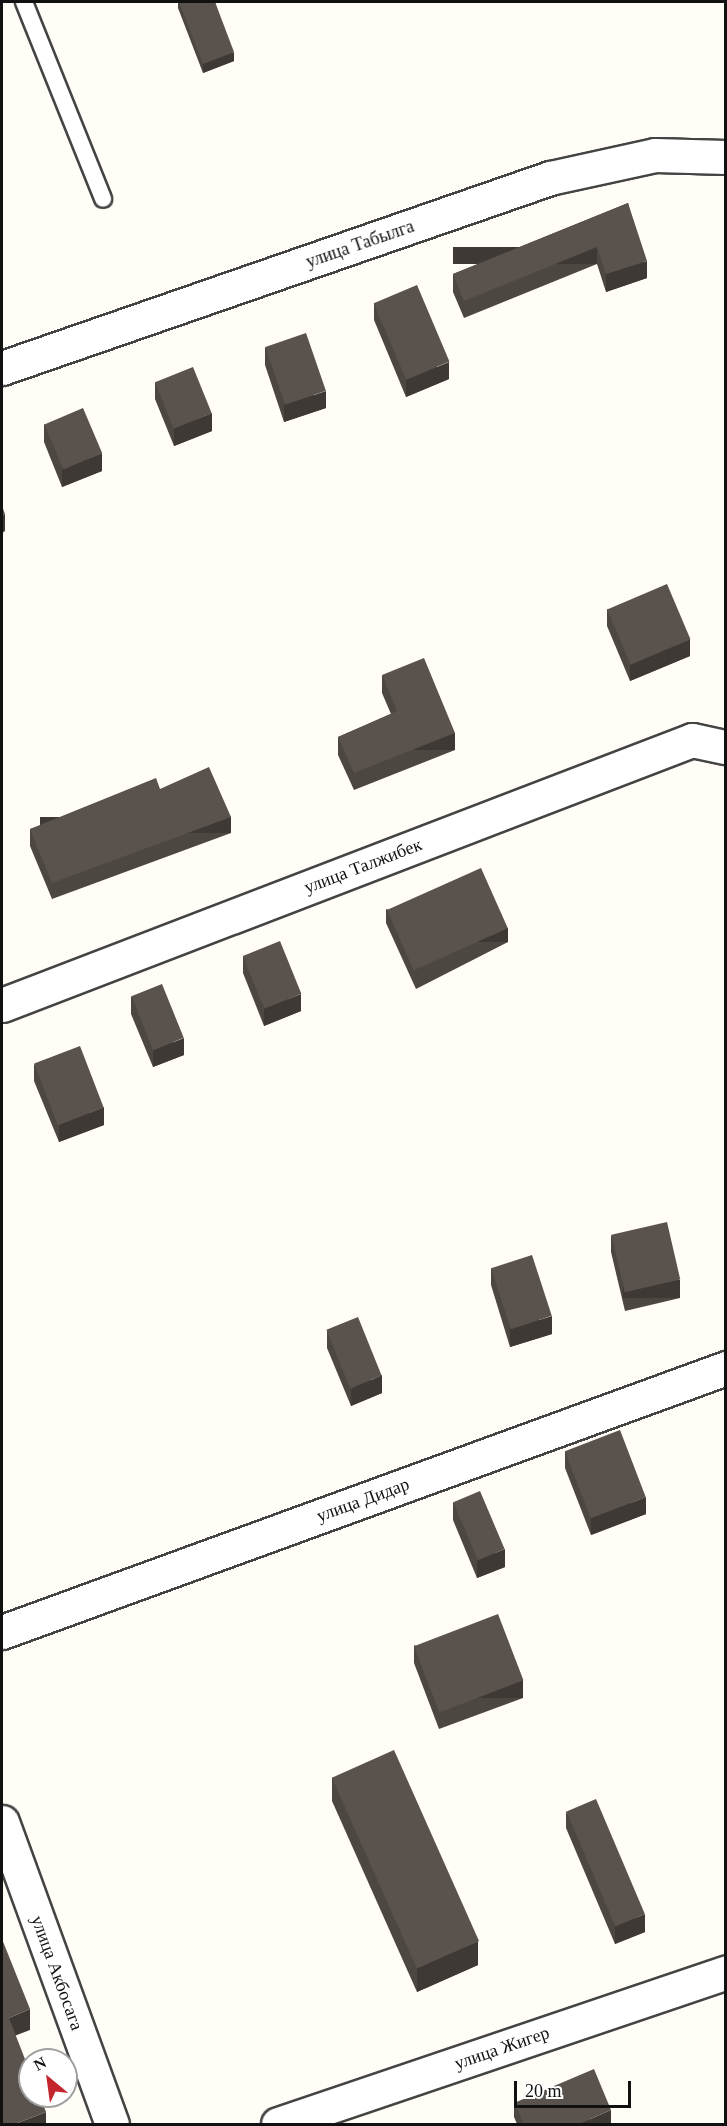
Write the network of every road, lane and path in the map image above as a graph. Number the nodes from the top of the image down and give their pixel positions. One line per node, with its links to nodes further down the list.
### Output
1 (24, 2): 3 (lane)
2 (726, 157): 4 (street, улица Табылга)
3 (103, 199)
4 (2, 368)
5 (726, 747): 6 (street, улица Талжибек)
6 (2, 1005)
7 (726, 1368): 8 (street, улица Дидар)
8 (2, 1632)
9 (2, 1822): 11 (street, улица Акбосага)
10 (726, 1972): 12 (street, улица Жигер)
11 (112, 2124)
12 (278, 2124)

